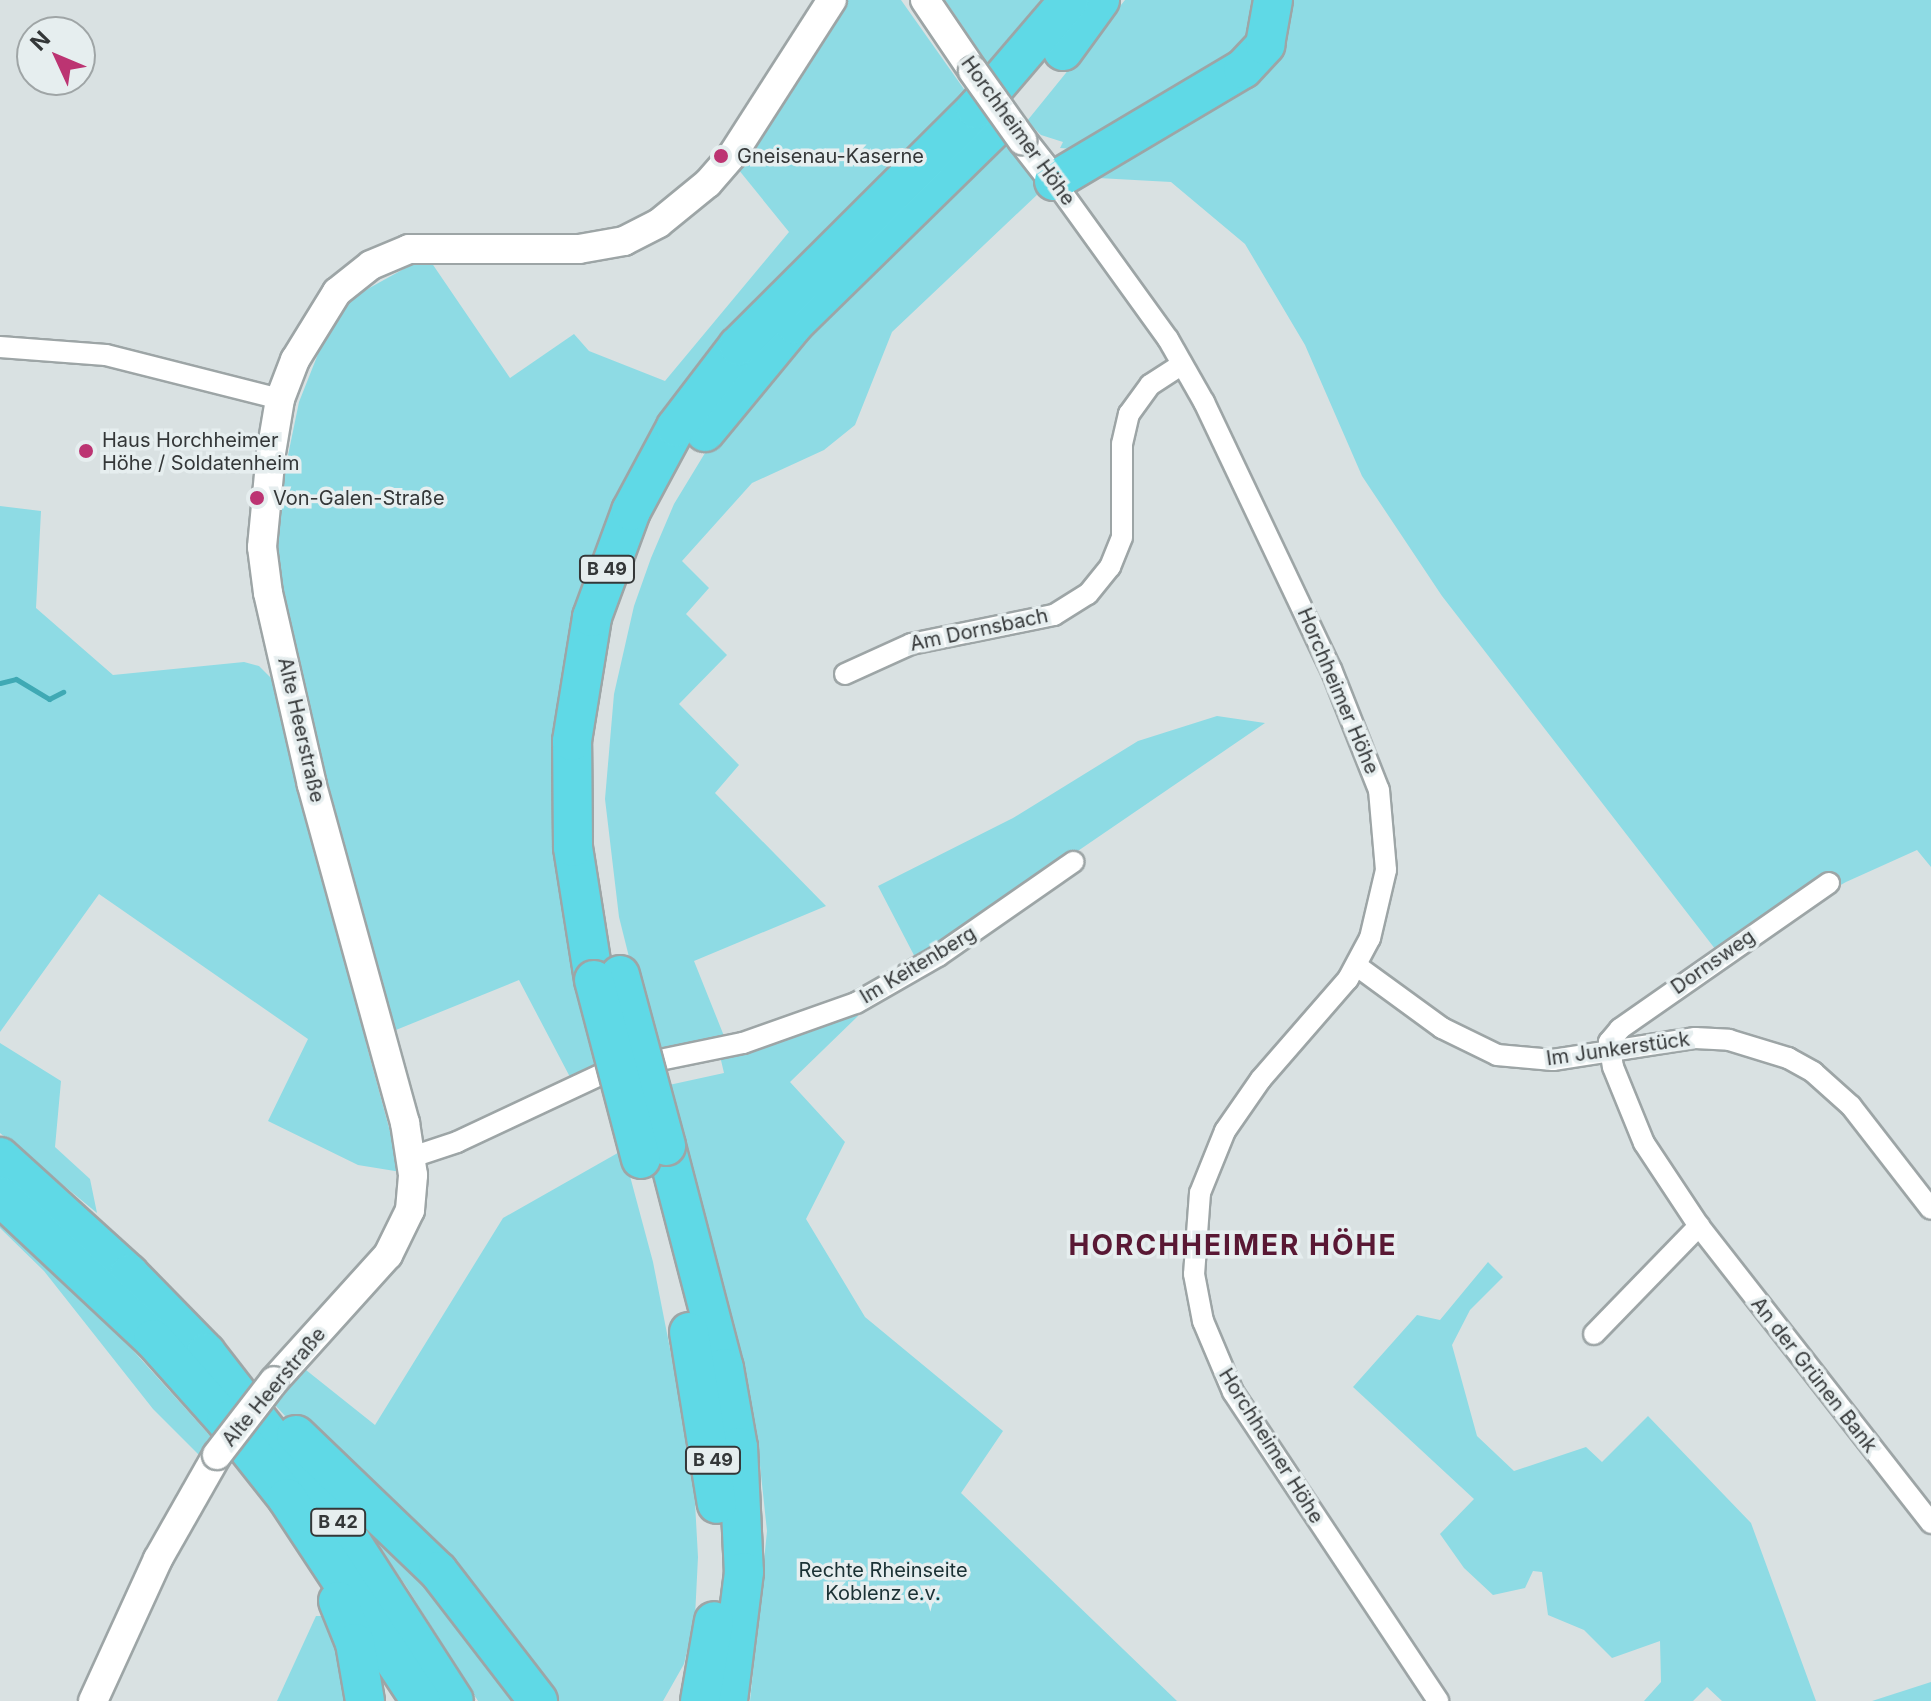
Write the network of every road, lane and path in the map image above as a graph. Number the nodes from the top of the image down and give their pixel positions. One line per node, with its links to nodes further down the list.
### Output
1 (832, 0): 9 (street, Alte Heerstraße)
2 (925, 0): 6 (street, Horchheimer Höhe, bridge)
3 (1069, 0): 14 (highway, B 49)
4 (1100, 0): 14 (highway, B 49)
5 (1273, 0): 6 (highway)
6 (1054, 181): 8 (street, Horchheimer Höhe)
7 (0, 347): 9 (street)
8 (1182, 364): 10 (street, Am Dornsbach); 13 (street, Horchheimer Höhe)
9 (280, 399): 20 (street, Alte Heerstraße)
10 (845, 674)
11 (1073, 862): 16 (street, Im Keitenberg)
12 (1829, 883): 15 (street, Dornsweg)
13 (1357, 966): 15 (street, Im Junkerstück); 37 (street, Horchheimer Höhe)
14 (607, 978): 18 (highway, B 49, bridge)
15 (1610, 1051): 22 (street, Im Junkerstück); 23 (street, An der Grünen Bank)
16 (655, 1061)
17 (604, 1073): 20 (street)
18 (653, 1152): 28 (highway, B 49); 36 (highway, B 49)
19 (0, 1157): 25 (highway, B 42)
20 (412, 1157): 29 (street, Alte Heerstraße, bridge)
21 (0, 1196): 26 (highway, B 42)
22 (1931, 1209)
23 (1699, 1226): 24 (street); 27 (street, An der Grünen Bank)
24 (1594, 1334)
25 (206, 1353): 32 (highway, B 42); 33 (highway)
26 (287, 1498): 30 (highway); 31 (highway, B 42)
27 (1931, 1523)
28 (712, 1639): 34 (highway); 35 (highway)
29 (93, 1701)
30 (365, 1701)
31 (421, 1701)
32 (454, 1701)
33 (538, 1701)
34 (673, 1701)
35 (700, 1701)
36 (728, 1701)
37 (1438, 1701)

